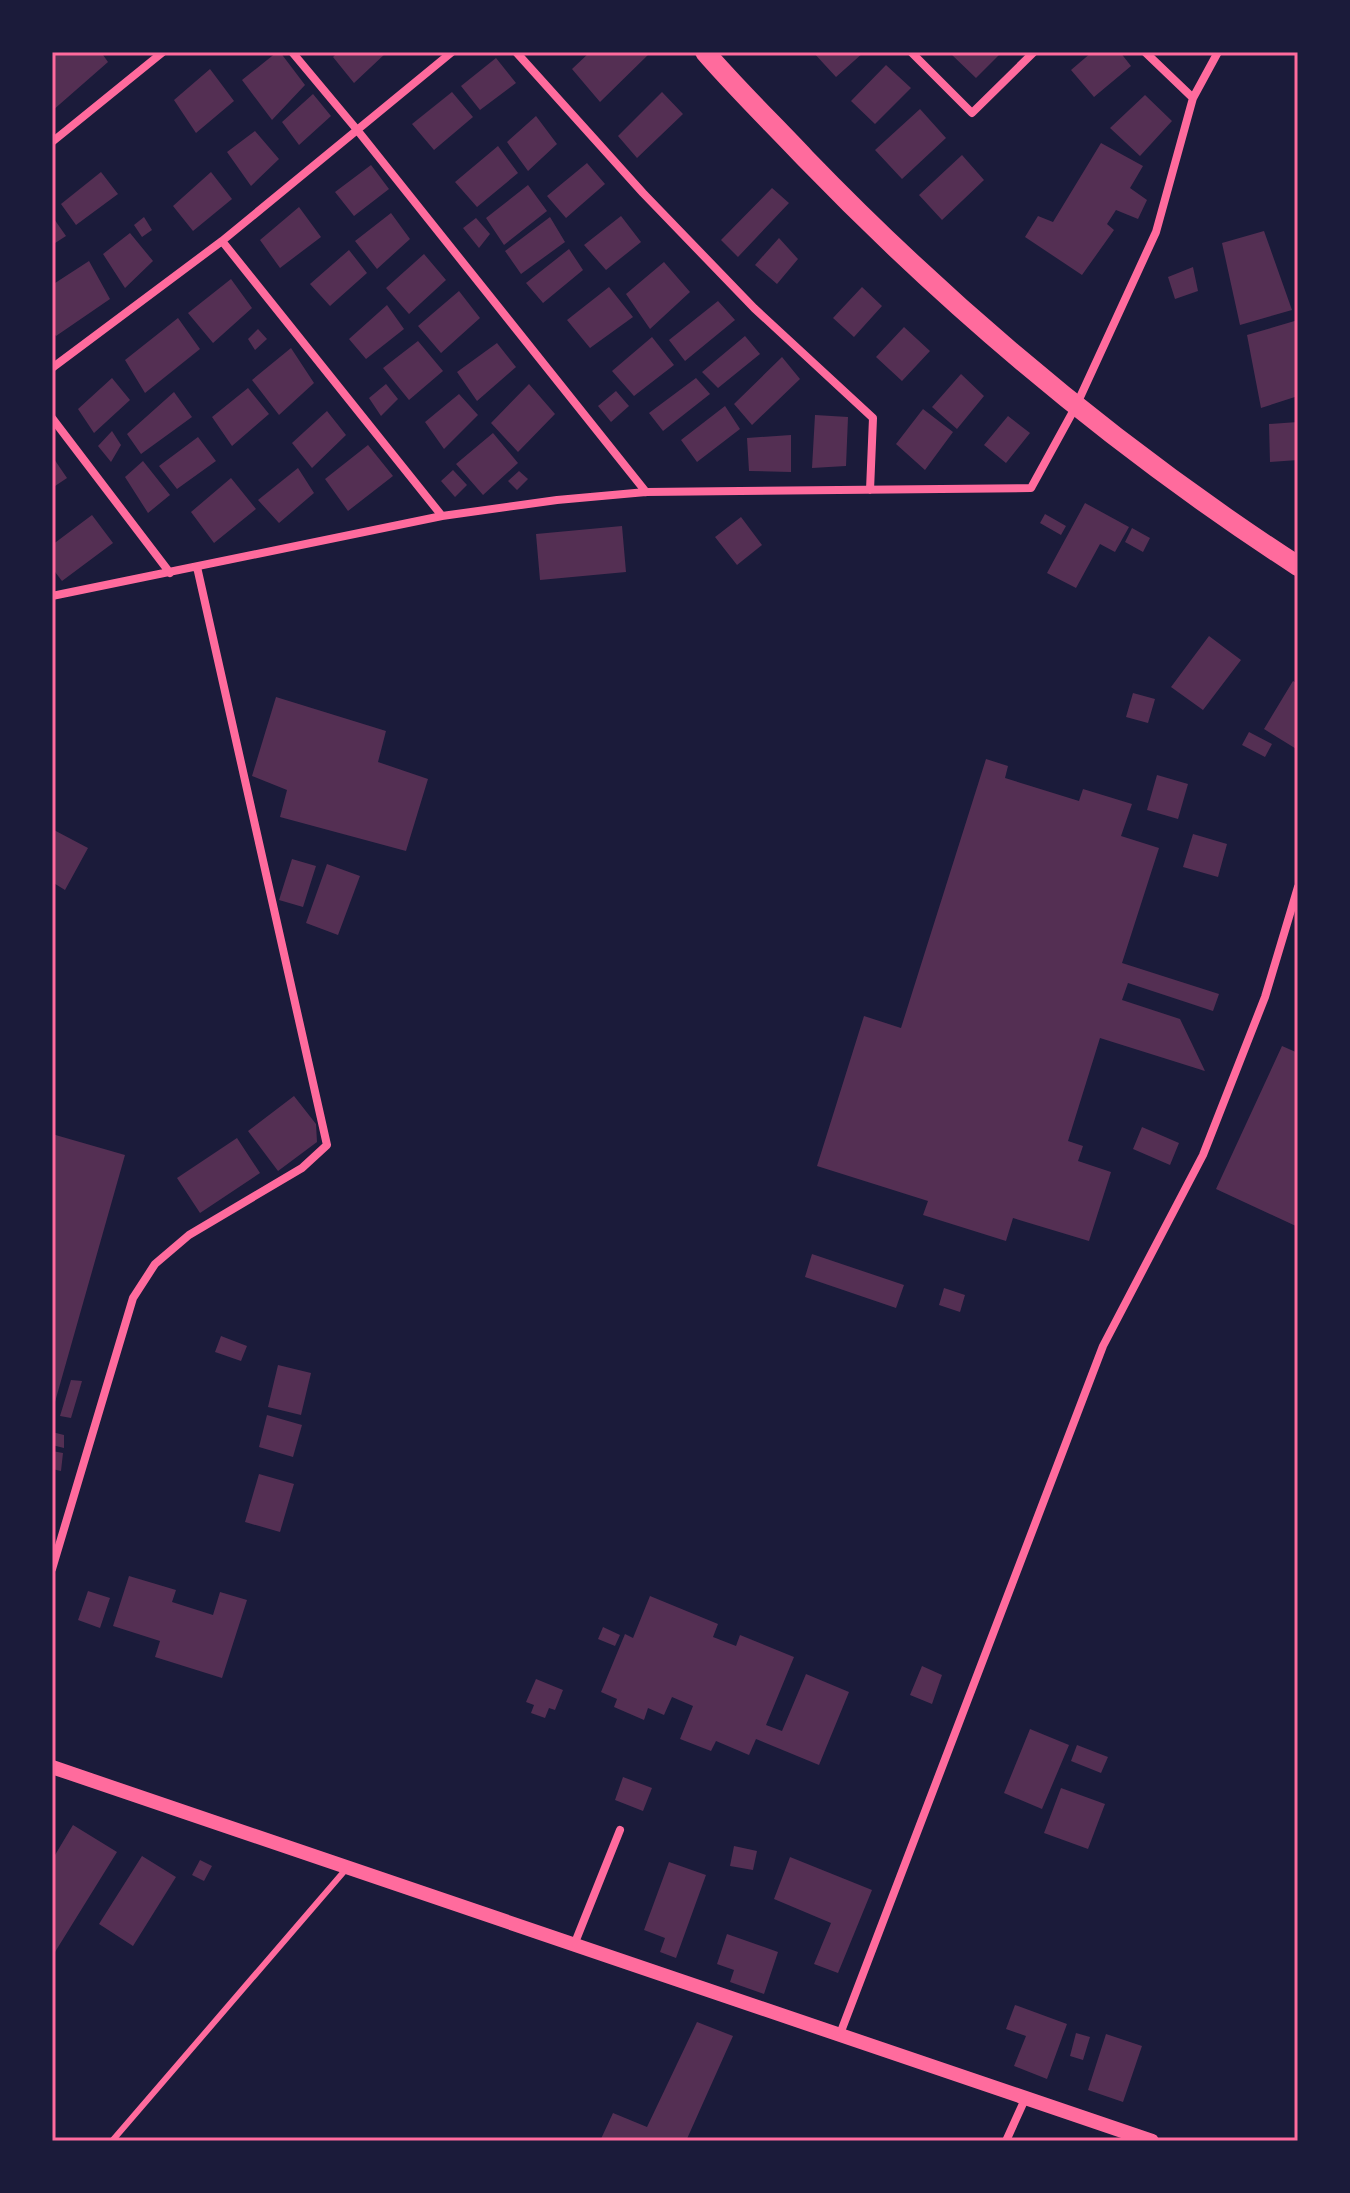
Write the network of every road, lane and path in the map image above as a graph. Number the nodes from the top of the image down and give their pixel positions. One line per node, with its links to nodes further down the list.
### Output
1 (163, 52): 12 (street)
2 (292, 52): 11 (street)
3 (452, 52): 11 (street)
4 (516, 52): 17 (street)
5 (705, 52): 15 (main road)
6 (911, 52): 7 (street)
7 (1034, 52)
8 (1145, 52): 10 (street)
9 (1218, 52): 10 (street)
10 (1193, 98): 15 (street)
11 (358, 131): 13 (street); 18 (street)
12 (52, 142)
13 (222, 241): 14 (street); 19 (street)
14 (52, 368)
15 (1076, 406): 17 (street); 20 (main road)
16 (52, 418): 22 (street)
17 (870, 490): 18 (street)
18 (646, 492): 19 (street)
19 (442, 516): 21 (street)
20 (1298, 566)
21 (197, 567): 22 (street); 25 (street)
22 (170, 573): 23 (street)
23 (52, 596)
24 (1298, 887): 30 (street)
25 (52, 1569)
26 (52, 1767): 28 (street)
27 (620, 1830): 29 (street)
28 (347, 1868): 29 (street); 32 (lane)
29 (574, 1945): 30 (street)
30 (840, 2034): 31 (street)
31 (1025, 2099): 33 (street); 34 (street)
32 (112, 2141)
33 (1006, 2141)
34 (1152, 2141)

